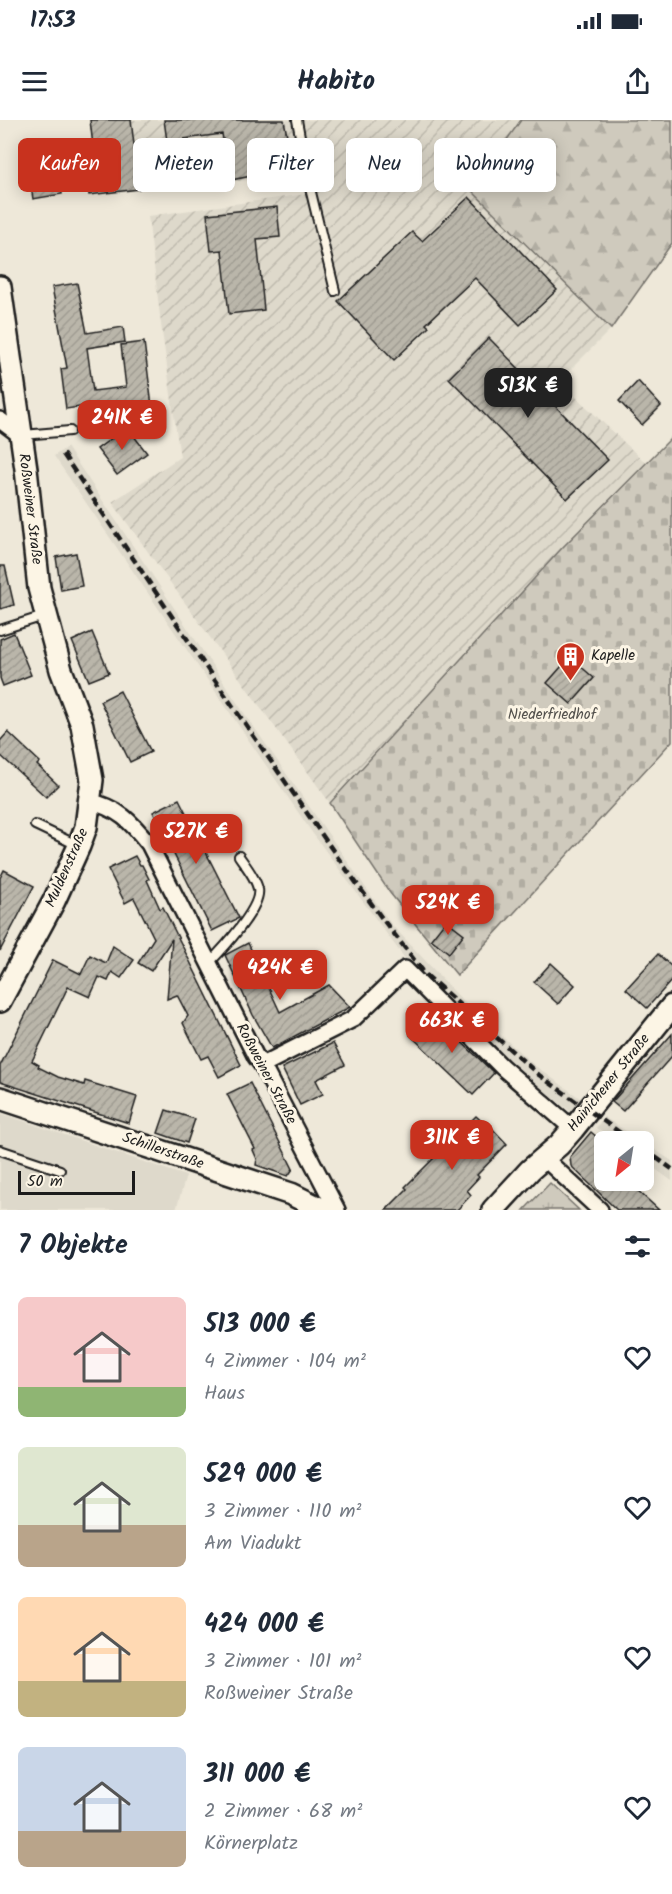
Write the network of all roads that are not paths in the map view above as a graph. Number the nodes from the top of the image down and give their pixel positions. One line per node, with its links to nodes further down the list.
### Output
1 (297, 120): 3 (lane)
2 (0, 287): 4 (main road, Roßweiner Straße)
3 (335, 291)
4 (4, 348): 7 (main road, Roßweiner Straße)
5 (0, 420): 7 (street)
6 (69, 431): 7 (lane)
7 (20, 435): 8 (main road, Roßweiner Straße)
8 (46, 615): 9 (lane); 10 (main road, Roßweiner Straße)
9 (0, 630)
10 (82, 725): 11 (main road, Muldenstraße)
11 (90, 802): 13 (main road, Muldenstraße); 15 (street, Roßweiner Straße)
12 (35, 825): 13 (lane)
13 (79, 846): 16 (main road, Muldenstraße)
14 (239, 856): 15 (lane)
15 (209, 963): 18 (street, Roßweiner Straße)
16 (0, 1001)
17 (672, 1006): 20 (main road, Hainichener Straße)
18 (262, 1065): 20 (street); 25 (street, Roßweiner Straße)
19 (0, 1098): 24 (main road, Schillerstraße)
20 (573, 1129): 22 (main road, Hainichener Straße)
21 (0, 1150): 23 (lane)
22 (543, 1158): 26 (main road, Hainichener Straße); 27 (street)
23 (60, 1170)
24 (323, 1210)
25 (337, 1210)
26 (493, 1210)
27 (600, 1210)

